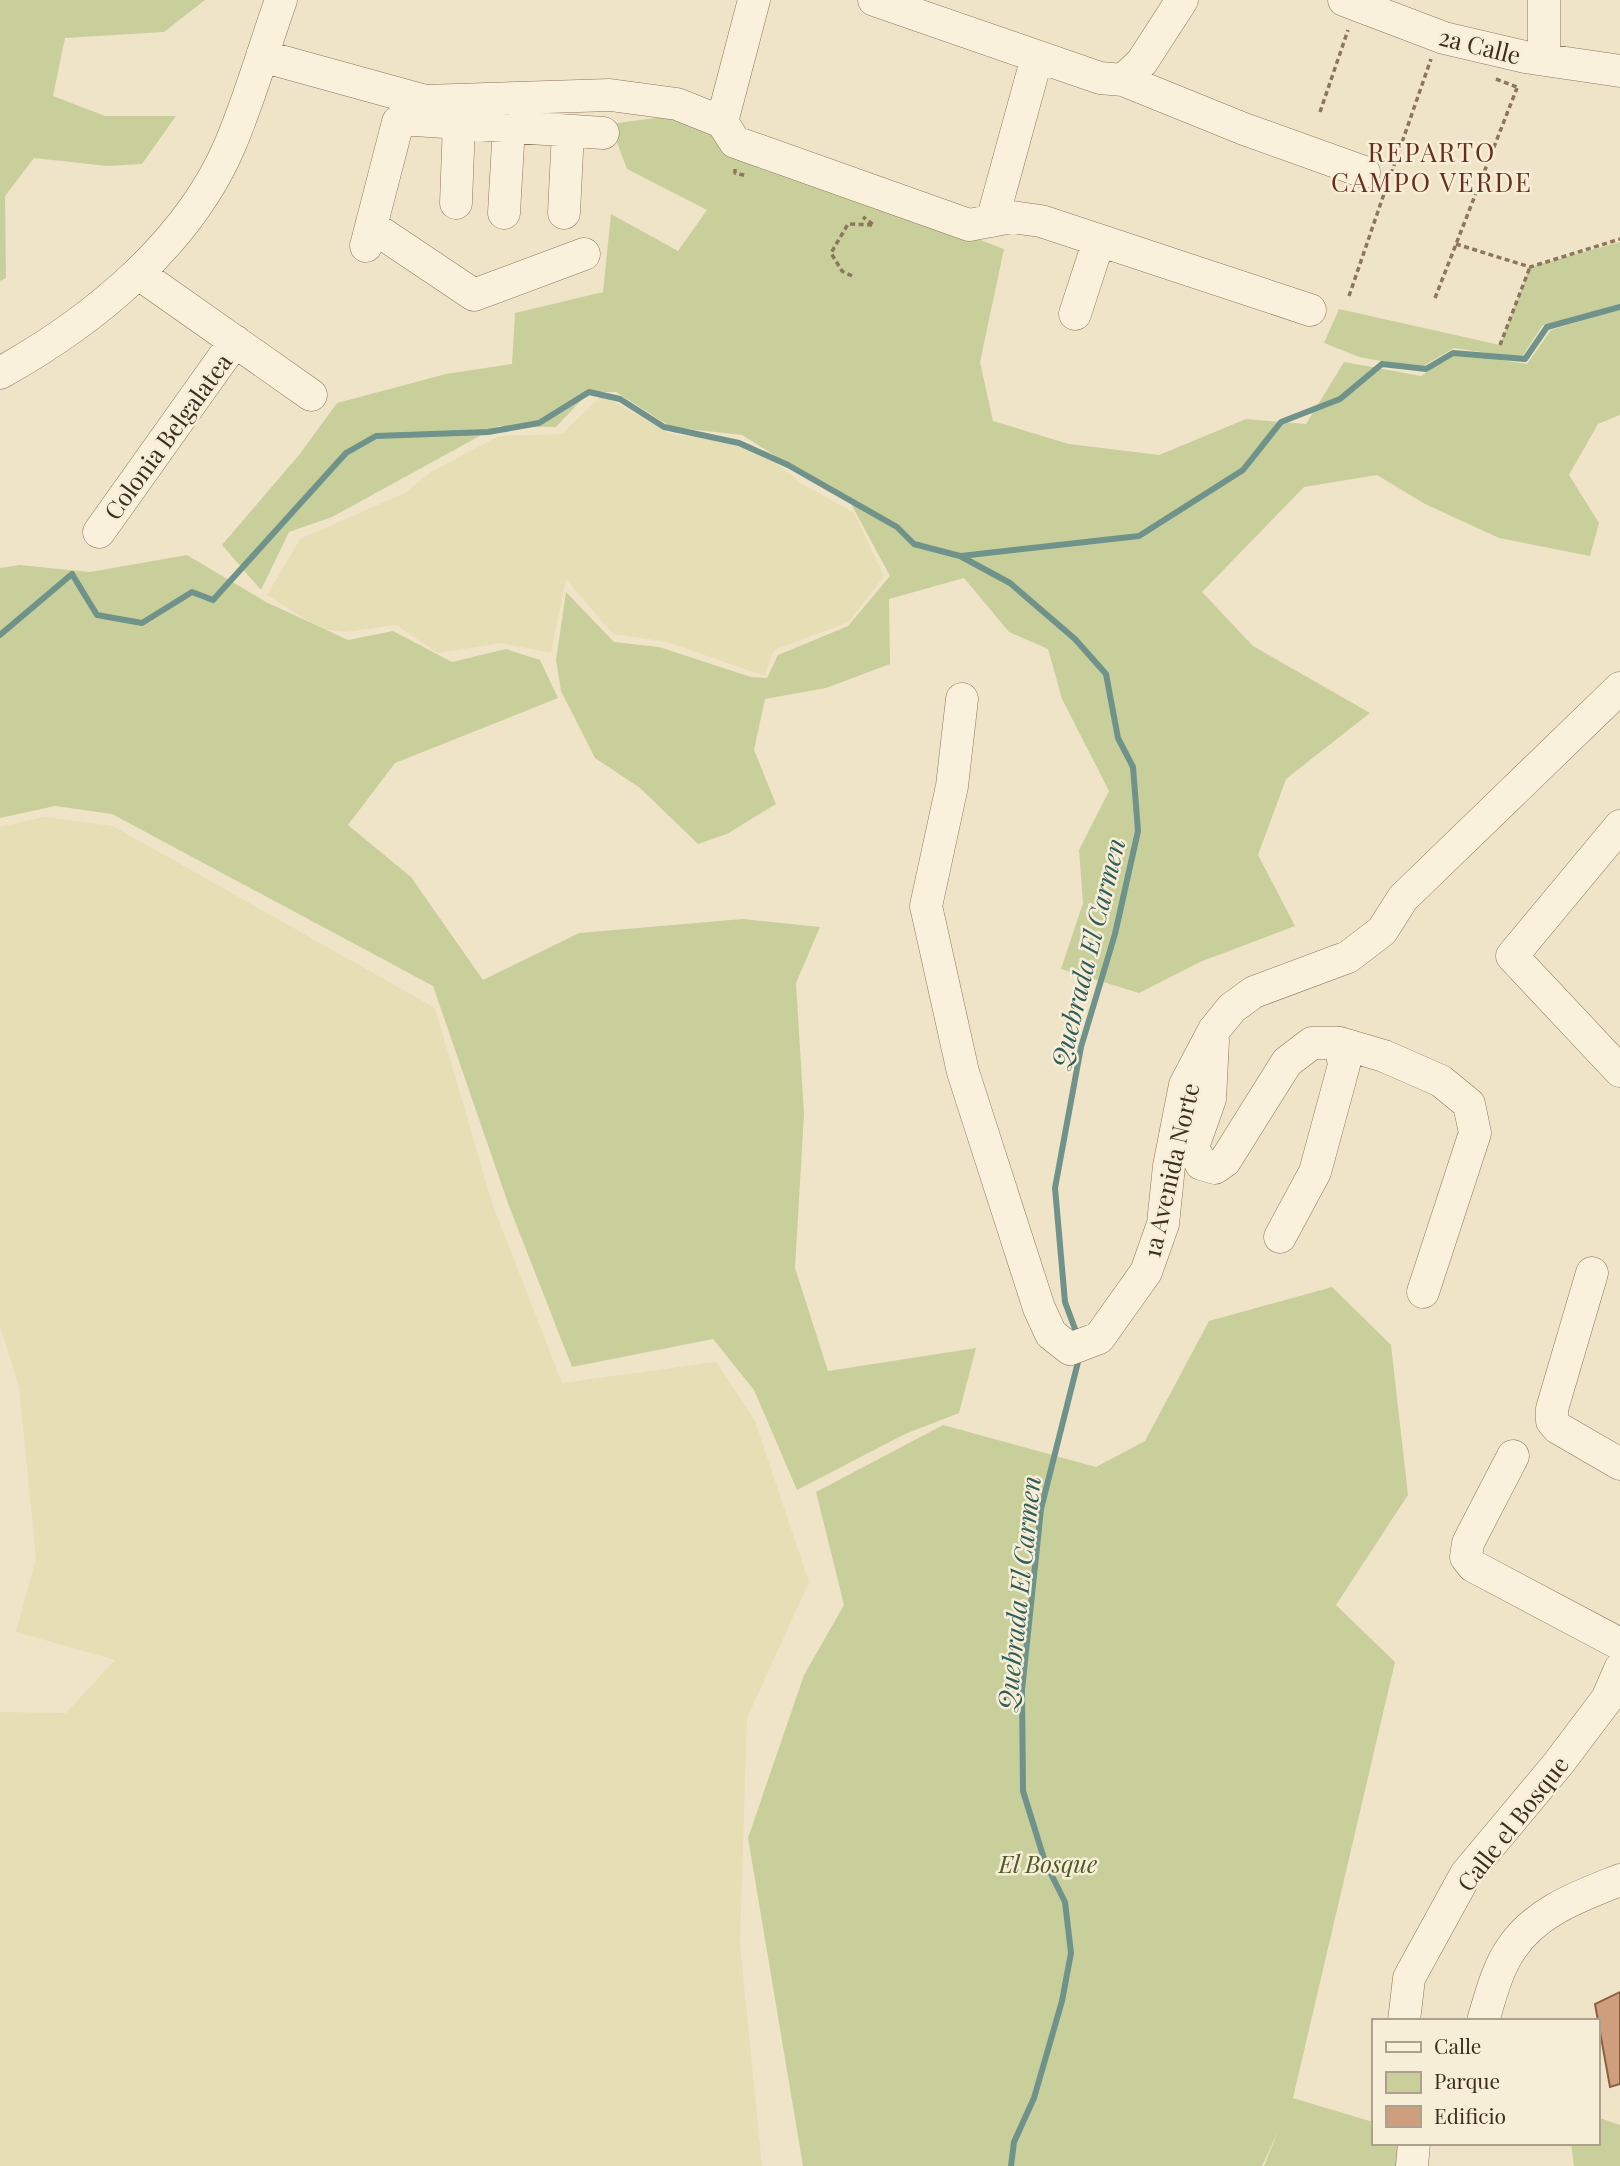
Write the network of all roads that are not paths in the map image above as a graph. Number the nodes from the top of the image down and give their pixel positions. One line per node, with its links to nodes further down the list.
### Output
1 (281, 0): 7 (street)
2 (754, 0): 15 (street)
3 (874, 0): 8 (street)
4 (1182, 0): 11 (street)
5 (1544, 0): 9 (street)
6 (1347, 11): 9 (street, 2a Calle)
7 (262, 56): 15 (street); 24 (street)
8 (1037, 57): 11 (street); 21 (street)
9 (1534, 58): 10 (street, 2a Calle)
10 (1620, 71)
11 (1123, 80): 17 (street)
12 (459, 123): 13 (street); 18 (street); 23 (street)
13 (509, 126): 14 (street); 19 (street)
14 (568, 131): 16 (street); 20 (street)
15 (729, 132): 21 (street)
16 (603, 133)
17 (1364, 172)
18 (456, 203)
19 (504, 213)
20 (564, 213)
21 (992, 221): 22 (street)
22 (1099, 240): 25 (street); 26 (street)
23 (584, 254)
24 (139, 274): 27 (street, Colonia Belgalatea); 28 (street)
25 (1310, 310)
26 (1074, 314)
27 (235, 341): 29 (street, Colonia Belgalatea); 30 (street, Colonia Belgalatea)
28 (0, 373)
29 (311, 395)
30 (99, 532)
31 (1620, 688): 34 (street, 1a Avenida Norte)
32 (962, 699): 34 (street, 1a Avenida Norte)
33 (1620, 826): 36 (street)
34 (1214, 1030): 35 (street)
35 (1340, 1043): 37 (street); 39 (street)
36 (1620, 1071)
37 (1280, 1237)
38 (1592, 1273): 41 (street)
39 (1423, 1292)
40 (1513, 1456): 42 (street)
41 (1620, 1464)
42 (1620, 1644)
43 (1620, 1669): 45 (street, Calle el Bosque)
44 (1620, 1880): 46 (street)
45 (1404, 2019)
46 (1484, 2019)
47 (1414, 2145): 48 (street)
48 (1412, 2166)

